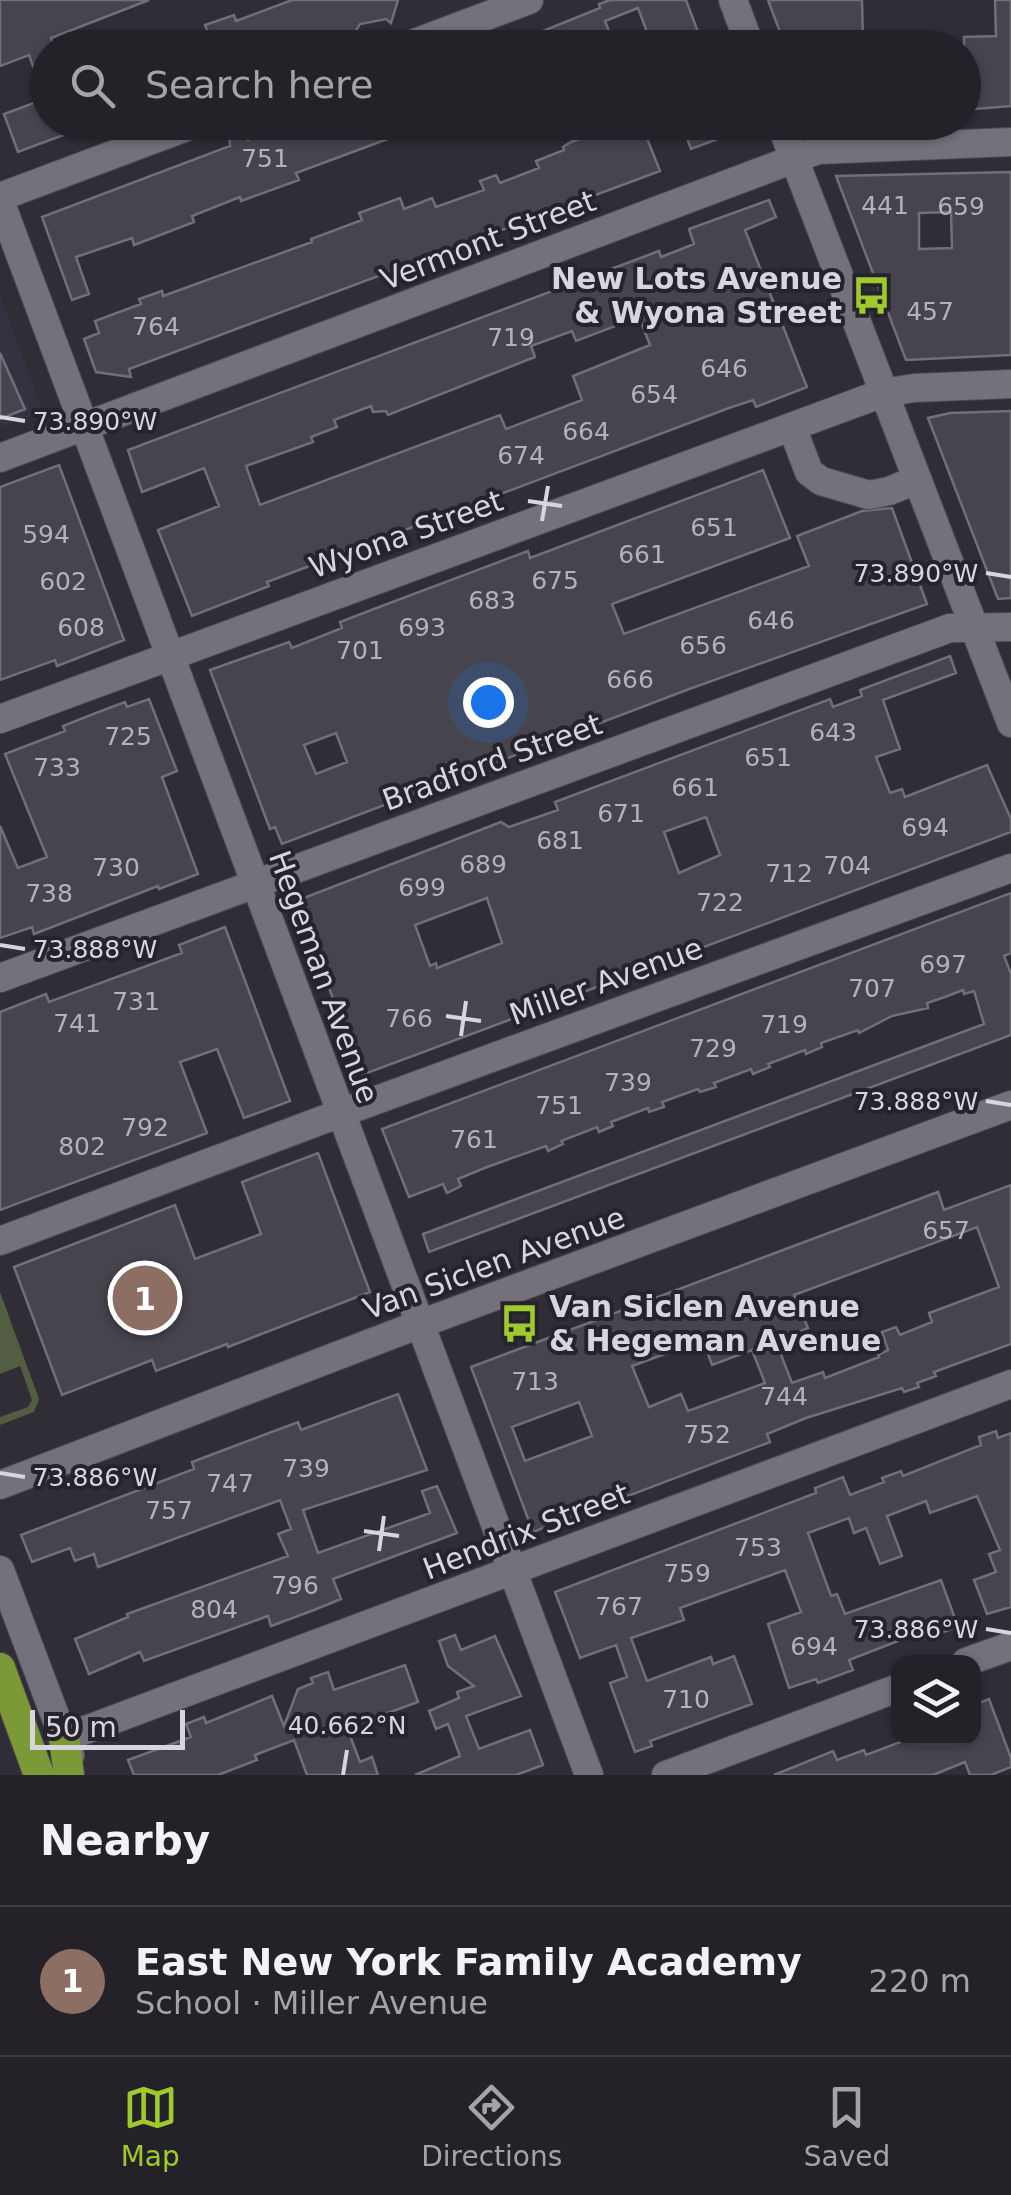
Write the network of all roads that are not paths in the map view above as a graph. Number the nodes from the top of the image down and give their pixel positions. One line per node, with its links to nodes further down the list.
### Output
1 (529, 0): 3 (street)
2 (734, 0): 4 (street)
3 (450, 30)
4 (745, 30)
5 (153, 140): 9 (street)
6 (787, 140): 8 (street)
7 (1011, 142): 8 (street, Vermont Street)
8 (794, 160): 11 (street); 12 (street, Vermont Street)
9 (0, 199): 12 (street, Hegeman Avenue)
10 (1011, 384): 11 (street, Wyona Street)
11 (882, 393): 13 (street, Wyona Street); 15 (street)
12 (84, 426): 14 (street, Vermont Street); 18 (street, Hegeman Avenue)
13 (792, 426): 15 (street); 18 (street, Wyona Street)
14 (0, 458)
15 (916, 480): 17 (street)
16 (1011, 627): 17 (street, Bradford Street)
17 (974, 628): 20 (street); 22 (street, Bradford Street)
18 (170, 655): 19 (street, Wyona Street); 22 (street, Hegeman Avenue)
19 (0, 718)
20 (1011, 722)
21 (1011, 868): 25 (street, Miller Avenue)
22 (255, 884): 23 (street, Bradford Street); 25 (street, Hegeman Avenue)
23 (0, 978)
24 (1011, 1105): 27 (street, Van Siclen Avenue)
25 (340, 1113): 26 (street, Miller Avenue); 27 (street, Hegeman Avenue)
26 (0, 1242)
27 (420, 1324): 29 (street, Van Siclen Avenue); 31 (street, Hegeman Avenue)
28 (1011, 1384): 31 (street, Hendrix Street)
29 (0, 1485)
30 (0, 1570): 36 (street)
31 (512, 1571): 36 (street, Hendrix Street); 40 (street, Hegeman Avenue)
32 (1010, 1648): 33 (street)
33 (981, 1657)
34 (0, 1668): 37 (highway)
35 (891, 1691): 41 (street)
36 (64, 1738): 38 (highway); 39 (street)
37 (40, 1775)
38 (69, 1775)
39 (78, 1775)
40 (589, 1775)
41 (666, 1775)

